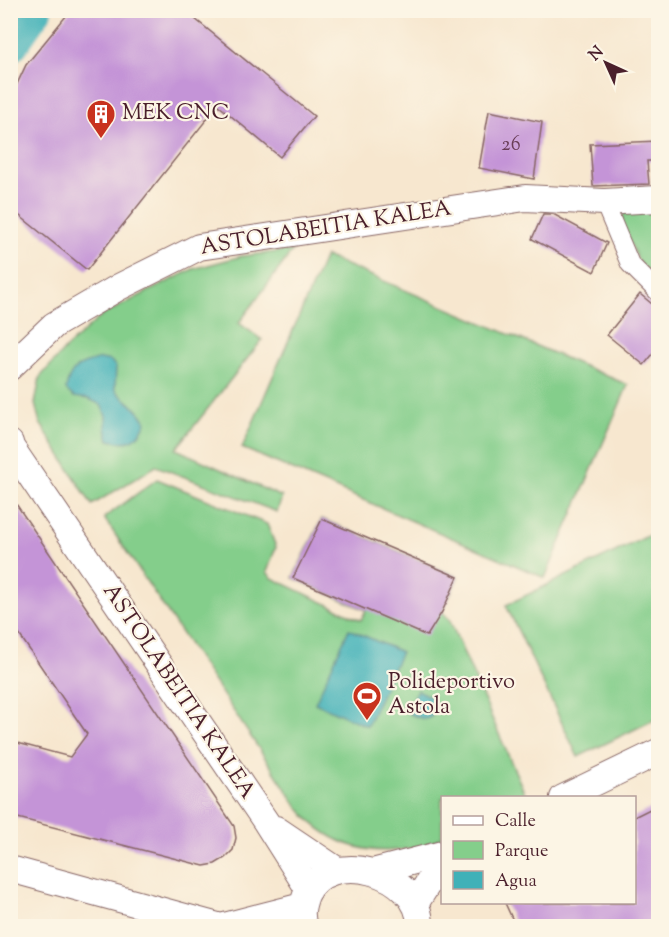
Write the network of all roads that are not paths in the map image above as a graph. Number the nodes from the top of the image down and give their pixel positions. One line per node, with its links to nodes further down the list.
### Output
1 (658, 199): 2 (street, ASTOLABEITIA KALEA)
2 (604, 202): 3 (street); 4 (street, ASTOLABEITIA KALEA)
3 (658, 292)
4 (10, 367)
5 (10, 443): 8 (street, ASTOLABEITIA KALEA)
6 (658, 752): 7 (street)
7 (567, 796)
8 (266, 822): 12 (street, ASTOLABEITIA KALEA); 14 (street, ASTOLABEITIA KALEA)
9 (441, 854): 13 (street)
10 (441, 863): 15 (street)
11 (10, 869): 16 (street)
12 (337, 870): 13 (street); 14 (street)
13 (372, 872): 15 (street)
14 (305, 907): 17 (street)
15 (418, 915)
16 (218, 927)
17 (224, 927)

